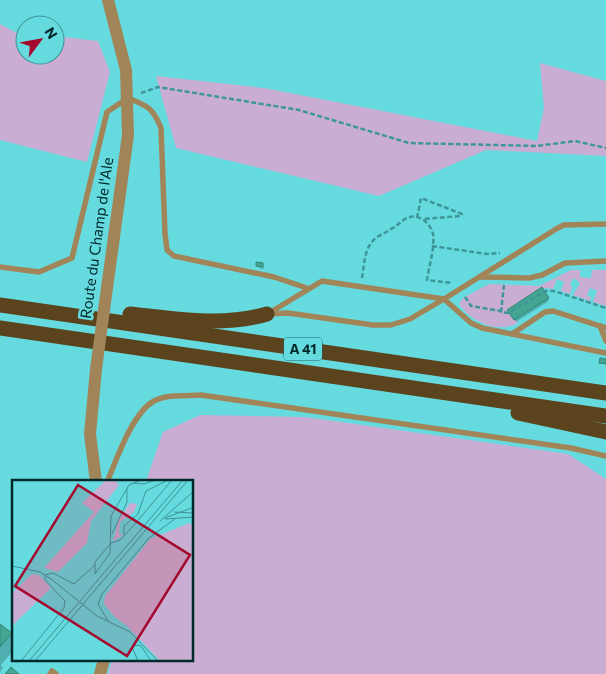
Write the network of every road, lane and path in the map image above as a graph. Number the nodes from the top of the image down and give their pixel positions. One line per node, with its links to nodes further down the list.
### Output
1 (108, 0): 2 (street, Route du Champ de l'Ale)
2 (128, 98): 3 (path); 10 (lane); 15 (lane); 33 (street, Route du Champ de l'Ale, bridge)
3 (606, 148)
4 (417, 218): 5 (path); 5 (path); 14 (path)
5 (423, 219): 7 (path)
6 (606, 224): 11 (lane)
7 (432, 246): 8 (path); 12 (path)
8 (504, 252)
9 (606, 261): 11 (lane)
10 (0, 267)
11 (480, 277): 18 (lane)
12 (457, 284)
13 (504, 285): 21 (path)
14 (361, 287): 15 (lane); 18 (lane)
15 (308, 288): 22 (lane)
16 (465, 297): 21 (path)
17 (0, 299): 22 (highway)
18 (444, 299): 22 (lane); 25 (lane)
19 (0, 305): 29 (highway, A 41)
20 (606, 308): 21 (path)
21 (501, 312)
22 (267, 314)
23 (603, 327): 25 (lane); 26 (lane)
24 (0, 328): 28 (highway, A 41)
25 (512, 334): 27 (lane)
26 (606, 340)
27 (606, 353)
28 (365, 381): 30 (highway, A 41); 31 (highway)
29 (606, 393)
30 (606, 416)
31 (606, 432)
32 (606, 456): 34 (lane)
33 (96, 480)
34 (109, 480)
35 (50, 674): 36 (lane)
36 (56, 674)

